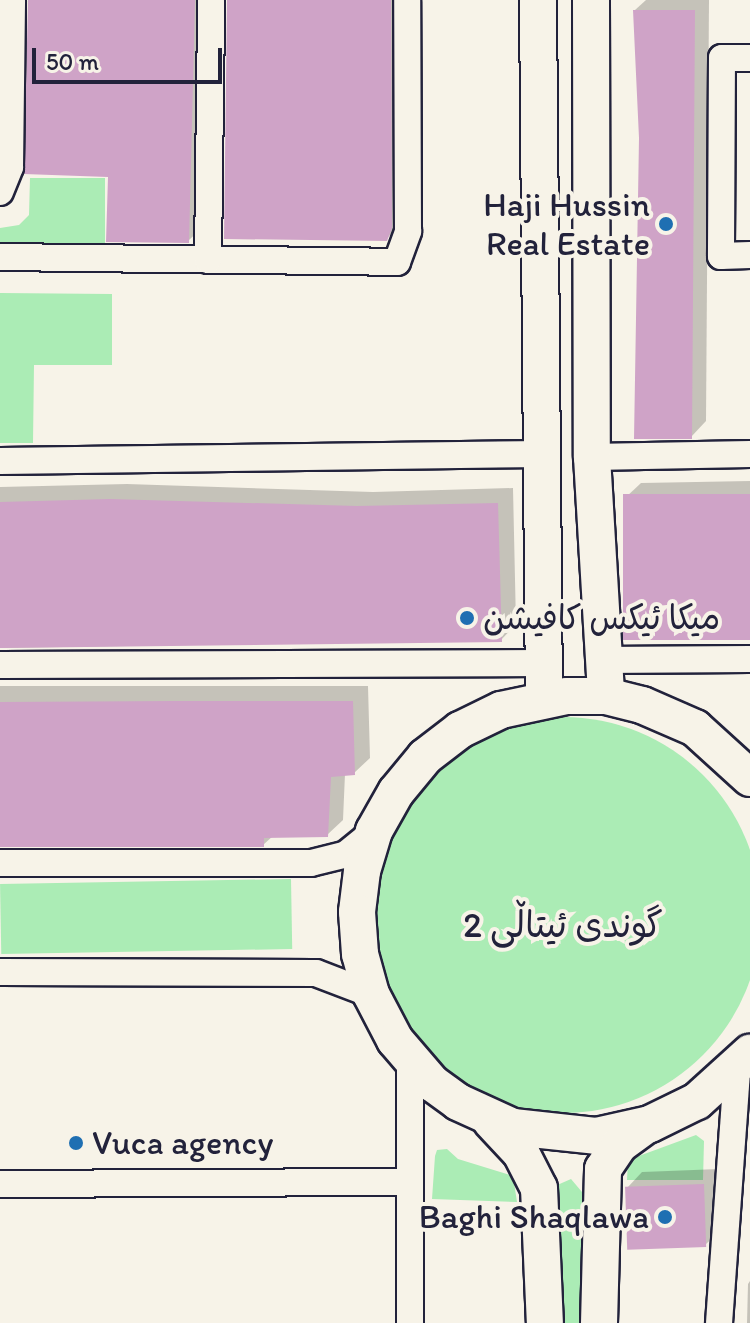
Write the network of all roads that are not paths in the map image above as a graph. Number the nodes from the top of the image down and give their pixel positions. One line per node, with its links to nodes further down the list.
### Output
1 (12, 0): 7 (street)
2 (211, 0): 10 (street)
3 (407, 0): 10 (street)
4 (538, 0): 11 (street)
5 (591, 0): 13 (street)
6 (750, 58): 8 (street)
7 (0, 192)
8 (750, 255)
9 (0, 257): 10 (street)
10 (208, 260)
11 (544, 454): 14 (street); 18 (street)
12 (750, 454): 13 (street)
13 (592, 457): 16 (street)
14 (0, 461)
15 (750, 659): 16 (street)
16 (601, 660): 19 (street)
17 (0, 665): 18 (street)
18 (543, 681): 19 (street); 21 (street)
19 (606, 696): 20 (street)
20 (750, 778)
21 (374, 831): 22 (street); 24 (street)
22 (0, 863)
23 (0, 972): 24 (street)
24 (371, 994): 25 (street)
25 (410, 1060): 27 (street); 29 (street)
26 (743, 1061): 28 (street); 31 (street)
27 (486, 1117): 28 (street); 33 (street)
28 (650, 1124): 34 (street)
29 (410, 1182): 30 (street); 32 (street)
30 (0, 1184)
31 (739, 1186): 35 (street)
32 (410, 1323)
33 (545, 1323)
34 (599, 1323)
35 (719, 1323)

